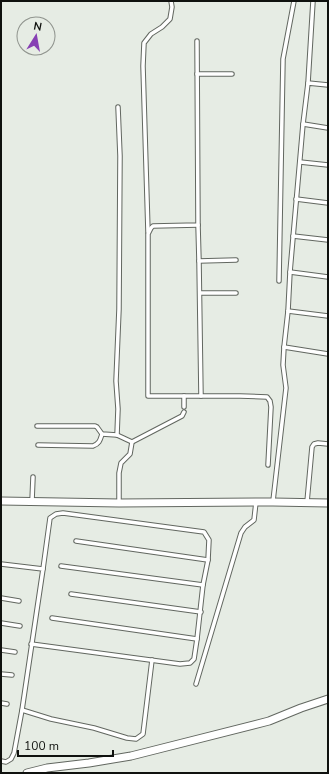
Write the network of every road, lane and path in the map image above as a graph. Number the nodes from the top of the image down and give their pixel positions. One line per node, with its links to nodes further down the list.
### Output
1 (171, 1): 17 (lane)
2 (294, 1): 24 (lane)
3 (313, 1): 7 (lane)
4 (197, 41): 5 (lane)
5 (197, 74): 6 (lane); 16 (lane)
6 (232, 74)
7 (308, 83): 8 (lane); 10 (lane)
8 (328, 85)
9 (118, 107): 37 (lane)
10 (303, 124): 11 (lane); 12 (lane)
11 (328, 128)
12 (300, 162): 13 (lane); 14 (lane)
13 (328, 165)
14 (296, 199): 15 (lane); 18 (lane)
15 (328, 203)
16 (198, 225): 17 (lane); 21 (lane)
17 (148, 234): 31 (lane)
18 (293, 236): 19 (lane); 22 (lane)
19 (328, 240)
20 (236, 260): 21 (lane)
21 (199, 261): 25 (lane)
22 (290, 272): 23 (lane); 27 (lane)
23 (328, 277)
24 (279, 282)
25 (200, 293): 26 (lane); 32 (lane)
26 (236, 293)
27 (288, 311): 28 (lane); 29 (lane)
28 (328, 316)
29 (284, 347): 30 (lane); 46 (lane)
30 (328, 354)
31 (184, 396): 32 (lane); 33 (lane)
32 (201, 396): 41 (lane)
33 (184, 407)
34 (184, 412): 38 (lane)
35 (37, 426): 36 (lane)
36 (102, 434): 37 (lane); 40 (lane)
37 (117, 435): 38 (lane)
38 (132, 442): 48 (lane)
39 (328, 444): 47 (lane)
40 (38, 445)
41 (268, 465)
42 (32, 477): 44 (lane)
43 (1, 501): 44 (street)
44 (32, 502): 48 (street)
45 (256, 502): 46 (street); 48 (street); 70 (lane)
46 (273, 502): 47 (street)
47 (307, 502): 49 (street)
48 (118, 503)
49 (328, 503)
50 (76, 541): 51 (lane)
51 (208, 560): 54 (lane); 55 (lane)
52 (1, 564): 54 (lane)
53 (61, 566): 55 (lane)
54 (43, 569): 64 (lane)
55 (203, 585): 59 (lane)
56 (71, 594): 59 (lane)
57 (1, 598): 58 (lane)
58 (19, 601)
59 (201, 612): 63 (lane)
60 (52, 618): 63 (lane)
61 (1, 623): 62 (lane)
62 (20, 626)
63 (197, 639): 67 (lane)
64 (31, 644): 67 (lane); 74 (lane)
65 (1, 650): 66 (lane)
66 (15, 652)
67 (152, 660): 74 (lane)
68 (1, 674): 69 (lane)
69 (12, 676)
70 (196, 684)
71 (328, 699): 76 (street)
72 (1, 703): 73 (lane)
73 (7, 704)
74 (22, 710): 75 (lane)
75 (1, 761)
76 (27, 773)

